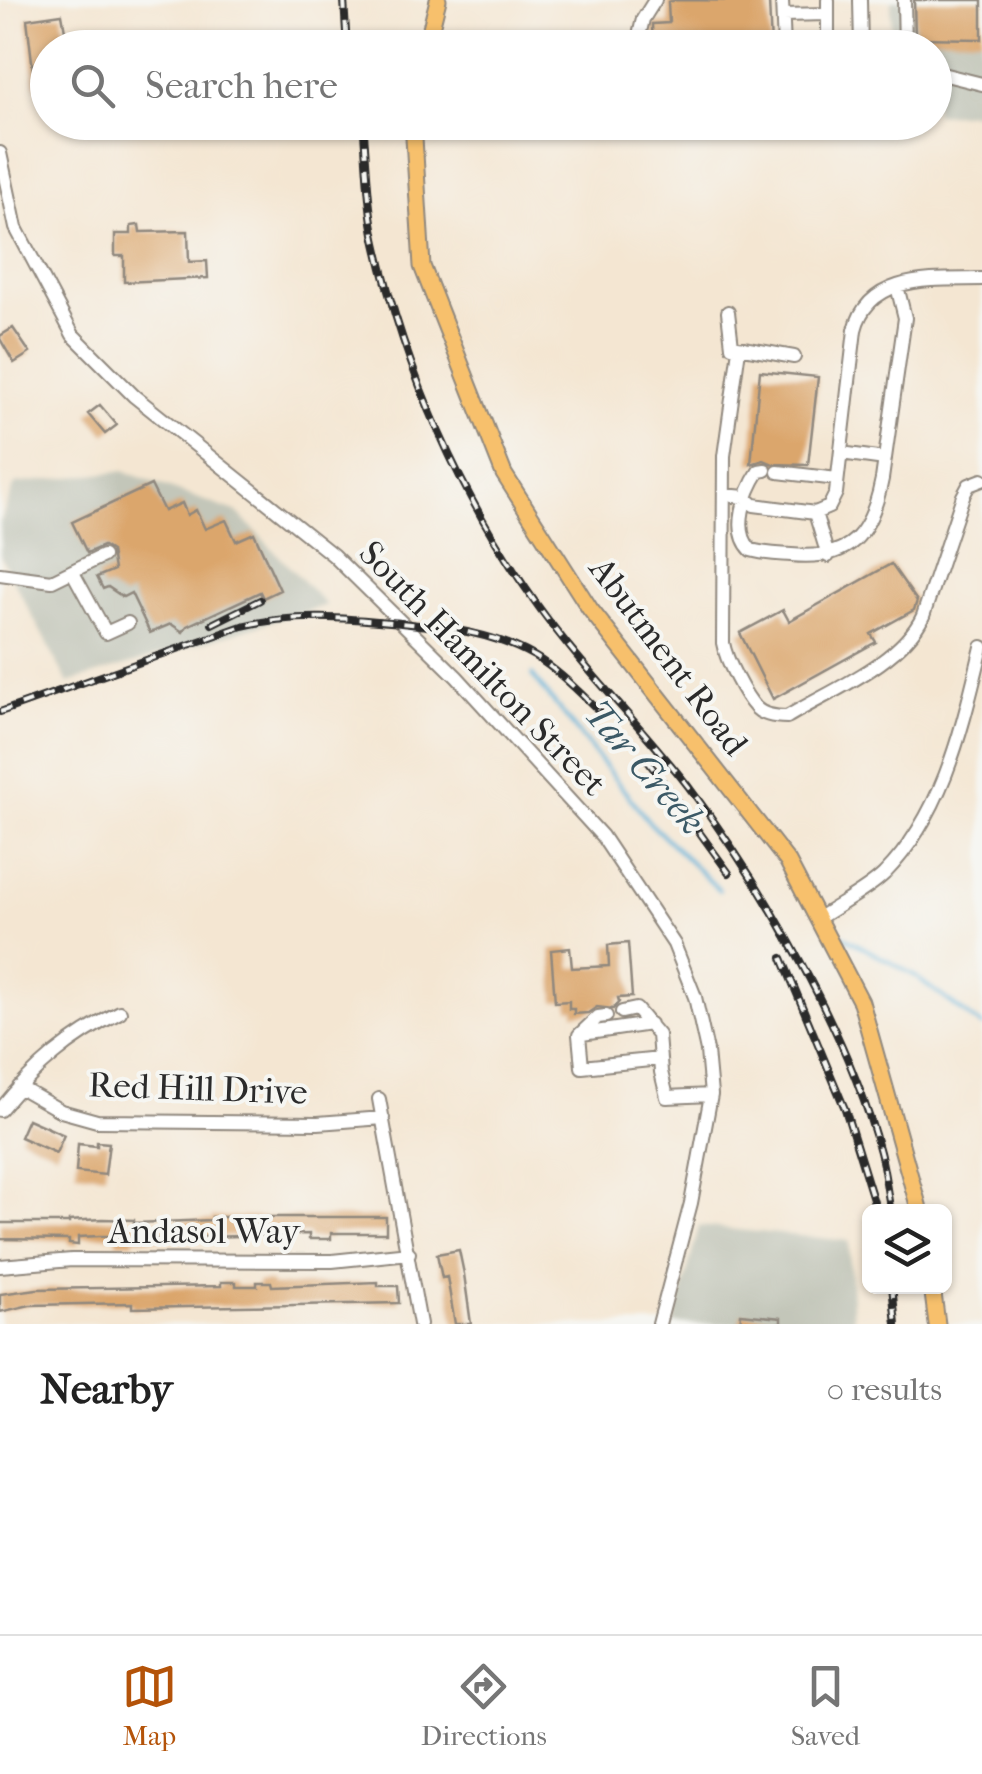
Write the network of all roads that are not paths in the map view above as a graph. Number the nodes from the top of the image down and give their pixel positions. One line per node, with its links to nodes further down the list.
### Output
1 (438, 0): 8 (main road)
2 (655, 0): 9 (street)
3 (782, 0): 7 (street)
4 (860, 0): 11 (street)
5 (904, 0): 12 (street)
6 (828, 7): 7 (street)
7 (783, 15): 10 (street)
8 (430, 30)
9 (640, 30)
10 (783, 30)
11 (861, 30)
12 (905, 30)
13 (952, 76): 14 (street)
14 (982, 84)
15 (414, 140): 35 (main road, Abutment Road)
16 (0, 153): 43 (street, South Hamilton Street)
17 (982, 279): 18 (street)
18 (897, 286): 22 (street); 23 (street)
19 (728, 312): 20 (street)
20 (739, 349): 21 (street); 26 (street)
21 (794, 356)
22 (841, 453): 23 (street); 24 (street)
23 (885, 459): 30 (street)
24 (838, 478): 27 (street); 28 (street)
25 (982, 480): 26 (street)
26 (724, 495): 27 (street)
27 (745, 497): 28 (street); 30 (street)
28 (815, 513): 30 (street)
29 (103, 556): 31 (street)
30 (828, 556)
31 (72, 571): 32 (street); 33 (street)
32 (0, 574)
33 (128, 623)
34 (982, 647): 35 (street)
35 (819, 918): 47 (main road, Abutment Road)
36 (120, 1012): 42 (street, Red Hill Drive)
37 (622, 1012): 39 (street)
38 (606, 1016): 40 (street)
39 (650, 1024): 40 (street); 41 (street)
40 (579, 1035): 41 (street)
41 (660, 1059): 43 (street)
42 (18, 1087): 45 (street, Red Hill Drive); 46 (street, Red Hill Drive)
43 (710, 1095): 52 (street, South Hamilton Street)
44 (379, 1099): 46 (street)
45 (0, 1110)
46 (383, 1118): 48 (street)
47 (918, 1204)
48 (408, 1253): 49 (street, Andasol Way); 51 (street)
49 (0, 1266)
50 (933, 1294): 53 (main road)
51 (420, 1324)
52 (659, 1324)
53 (937, 1324)

